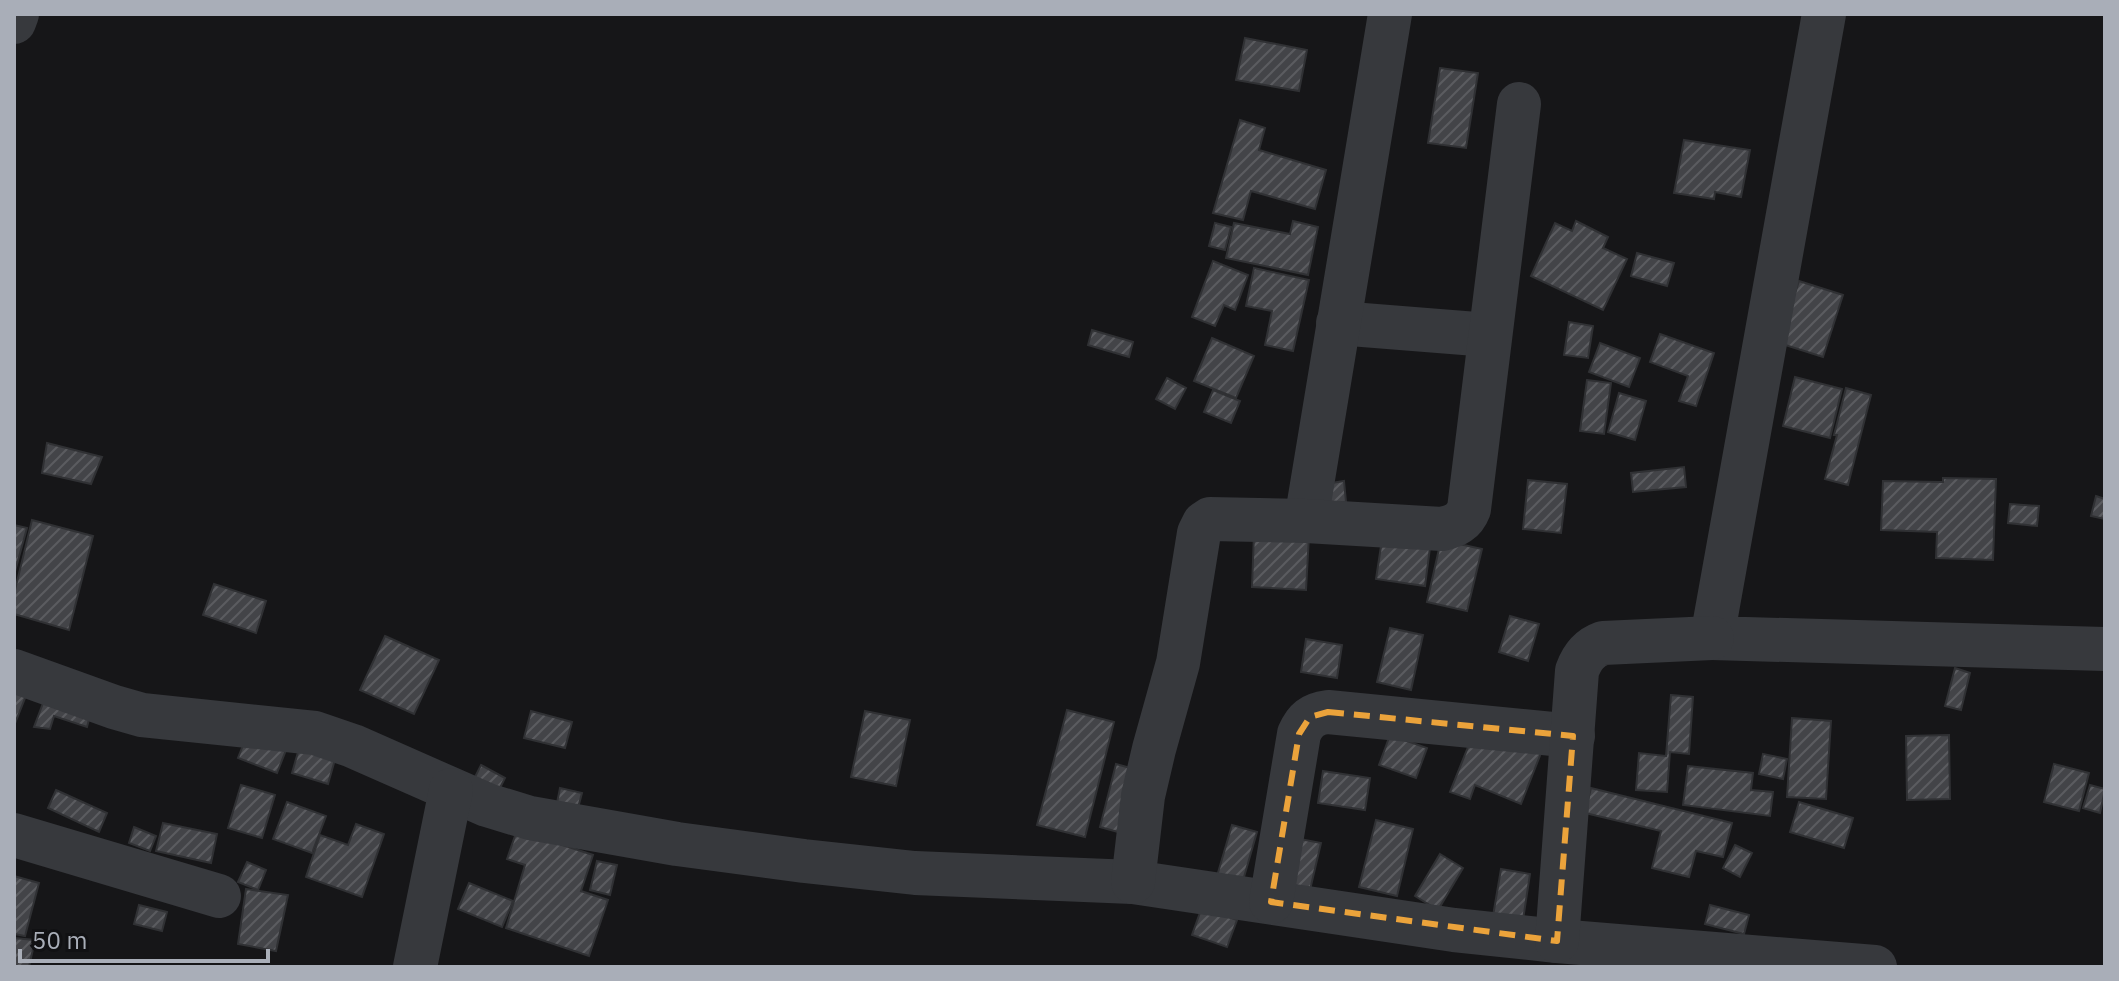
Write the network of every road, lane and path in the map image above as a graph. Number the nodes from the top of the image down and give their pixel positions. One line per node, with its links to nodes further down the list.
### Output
1 (17, 14): 4 (street)
2 (1390, 14): 6 (street)
3 (1824, 14): 9 (street)
4 (14, 22)
5 (1519, 104): 7 (street)
6 (1338, 323): 7 (street); 8 (street)
7 (1489, 335): 8 (street)
8 (1306, 521): 15 (street)
9 (1712, 638): 10 (street); 12 (street)
10 (2105, 649)
11 (14, 671): 13 (street)
12 (1573, 736): 17 (street); 18 (street)
13 (451, 790): 15 (street); 19 (street)
14 (14, 835): 16 (street)
15 (1133, 882): 17 (street)
16 (219, 896)
17 (1271, 902): 18 (street)
18 (1557, 941): 20 (street)
19 (415, 967)
20 (1875, 967)

